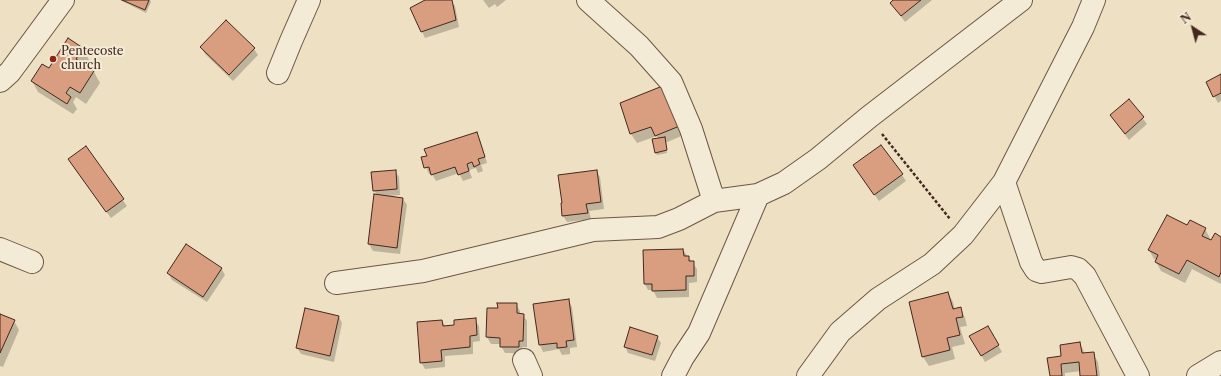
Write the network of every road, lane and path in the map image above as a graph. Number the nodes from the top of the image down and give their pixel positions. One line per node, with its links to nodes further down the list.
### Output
1 (63, 0): 7 (street)
2 (309, 0): 6 (street)
3 (588, 0): 11 (street)
4 (1021, 0): 8 (street)
5 (1094, 0): 9 (street)
6 (278, 73)
7 (0, 81)
8 (869, 118): 10 (street); 12 (path)
9 (1004, 182): 12 (street); 19 (street)
10 (758, 195): 11 (street); 17 (street)
11 (714, 202): 15 (street)
12 (963, 235): 18 (street)
13 (0, 249): 14 (street)
14 (32, 262)
15 (336, 283)
16 (1221, 362): 20 (street)
17 (673, 376)
18 (808, 376)
19 (1138, 376)
20 (1198, 376)

